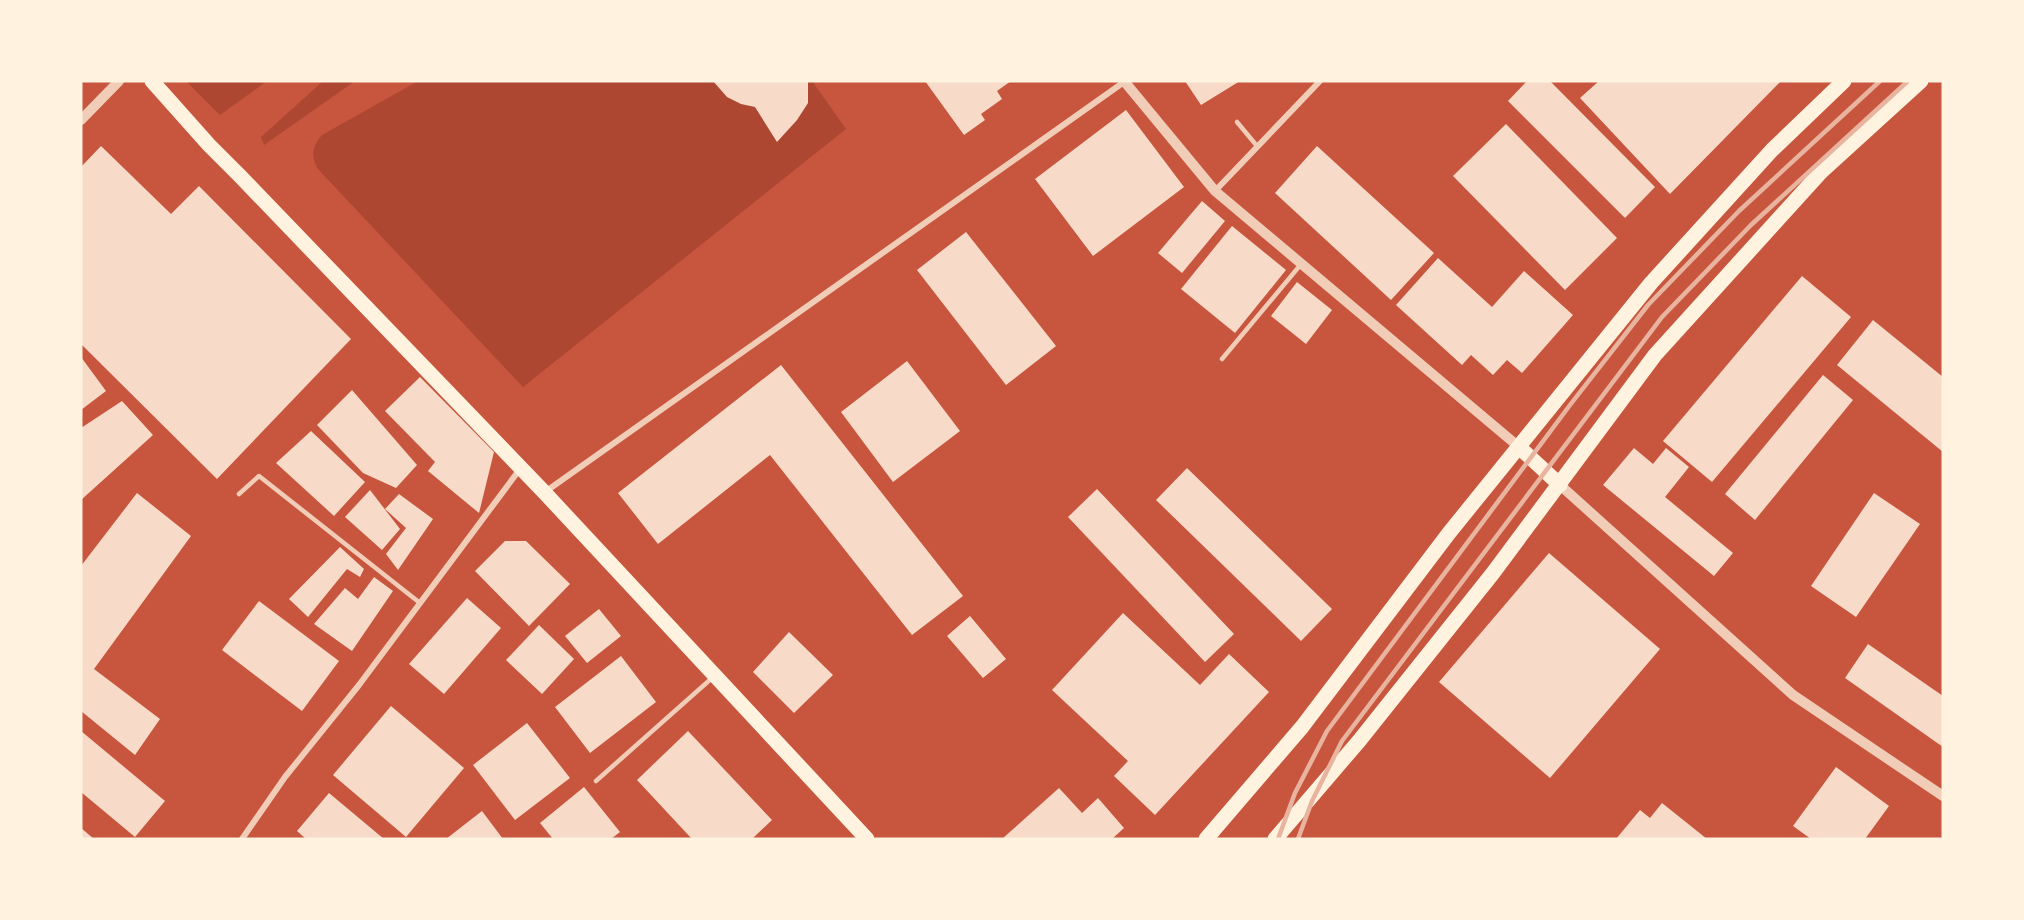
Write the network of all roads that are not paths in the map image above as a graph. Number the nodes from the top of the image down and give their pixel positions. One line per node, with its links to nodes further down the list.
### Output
1 (119, 81): 7 (street)
2 (152, 81): 14 (main road)
3 (1124, 81): 10 (street); 16 (street)
4 (1320, 81): 9 (street)
5 (1844, 81): 13 (main road)
6 (1921, 81): 15 (main road)
7 (81, 120)
8 (1237, 122): 9 (lane)
9 (1257, 146): 10 (street)
10 (1215, 191): 11 (street)
11 (1302, 263): 12 (lane); 13 (street)
12 (1222, 359)
13 (1519, 447): 15 (main road); 24 (main road)
14 (520, 468): 16 (main road); 18 (street)
15 (1560, 485): 21 (street); 25 (main road)
16 (544, 492): 19 (main road)
17 (239, 494): 18 (lane)
18 (420, 603): 22 (street)
19 (714, 676): 20 (lane); 23 (main road)
20 (597, 781)
21 (1943, 796)
22 (242, 839)
23 (867, 839)
24 (1206, 839)
25 (1275, 839)

